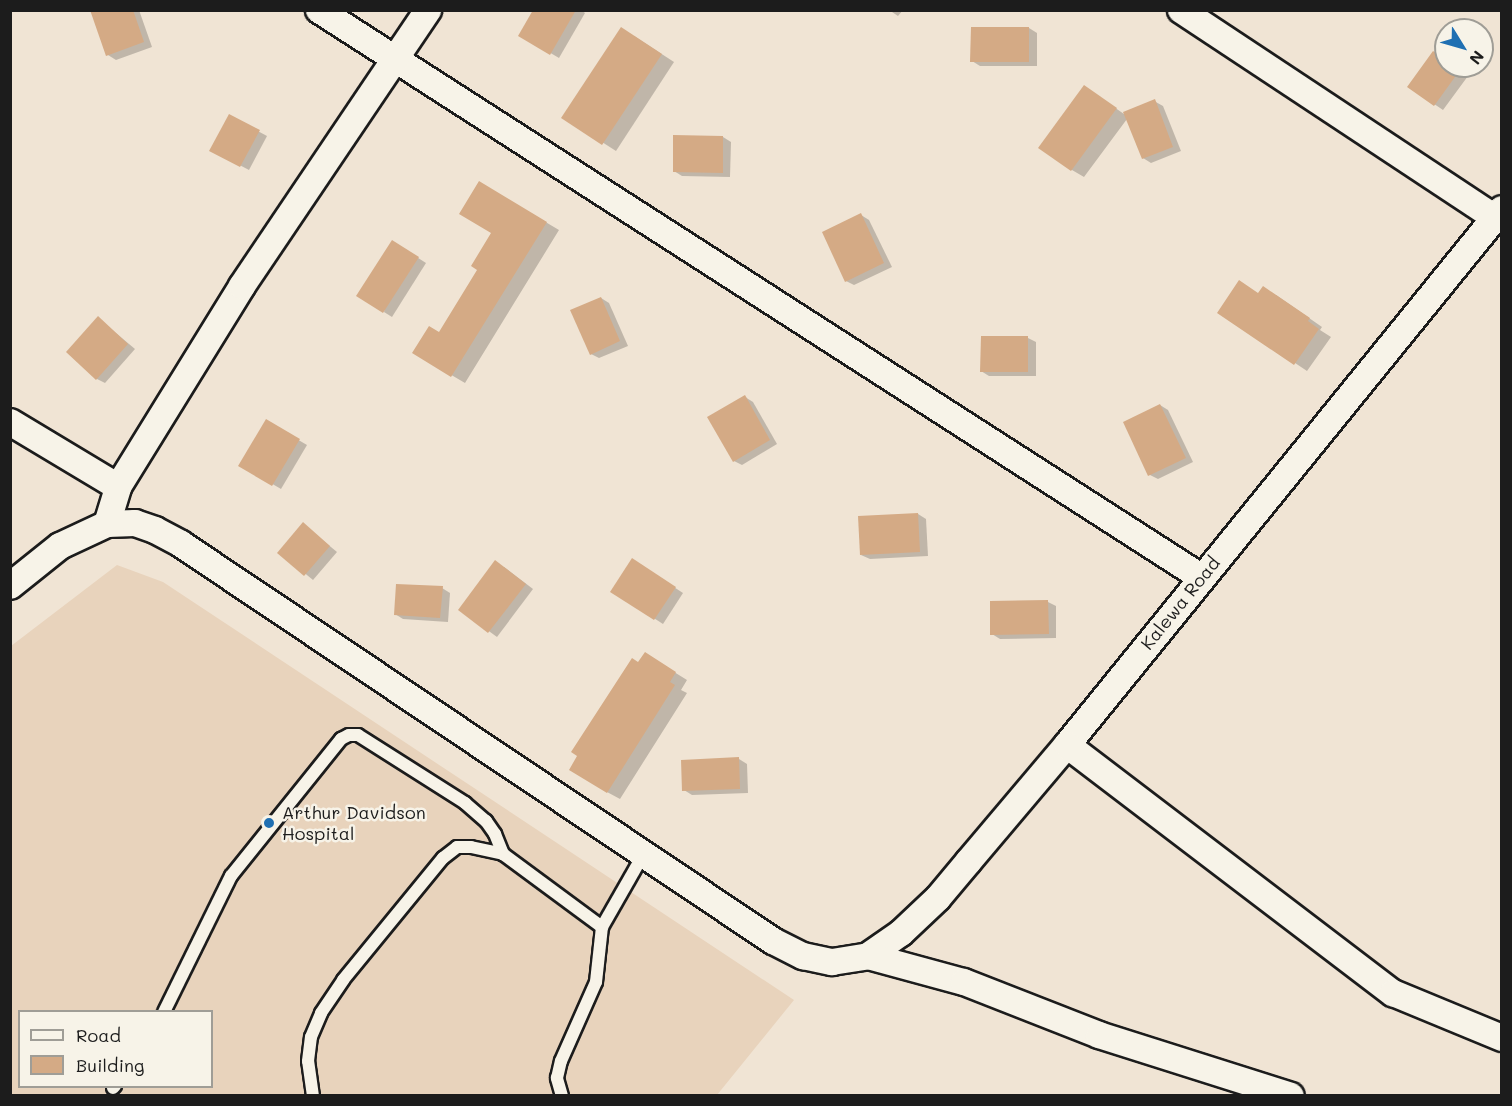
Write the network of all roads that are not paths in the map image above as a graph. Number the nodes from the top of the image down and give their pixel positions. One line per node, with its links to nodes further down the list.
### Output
1 (319, 10): 4 (street)
2 (428, 10): 4 (street)
3 (1181, 10): 5 (street)
4 (396, 60): 7 (street); 9 (street)
5 (1498, 213): 9 (street, Kalewa Road)
6 (10, 422): 7 (street)
7 (118, 487): 8 (street)
8 (107, 524): 10 (street); 13 (street)
9 (1201, 576): 11 (street, Kalewa Road)
10 (10, 586)
11 (1067, 745): 15 (street, Kalewa Road); 17 (street)
12 (503, 854): 14 (lane); 16 (lane); 18 (lane)
13 (643, 855): 14 (lane); 15 (street, Kalewa Road)
14 (602, 927): 19 (lane)
15 (868, 956): 20 (street)
16 (164, 1010)
17 (1502, 1038)
18 (313, 1095)
19 (562, 1095)
20 (1292, 1095)

